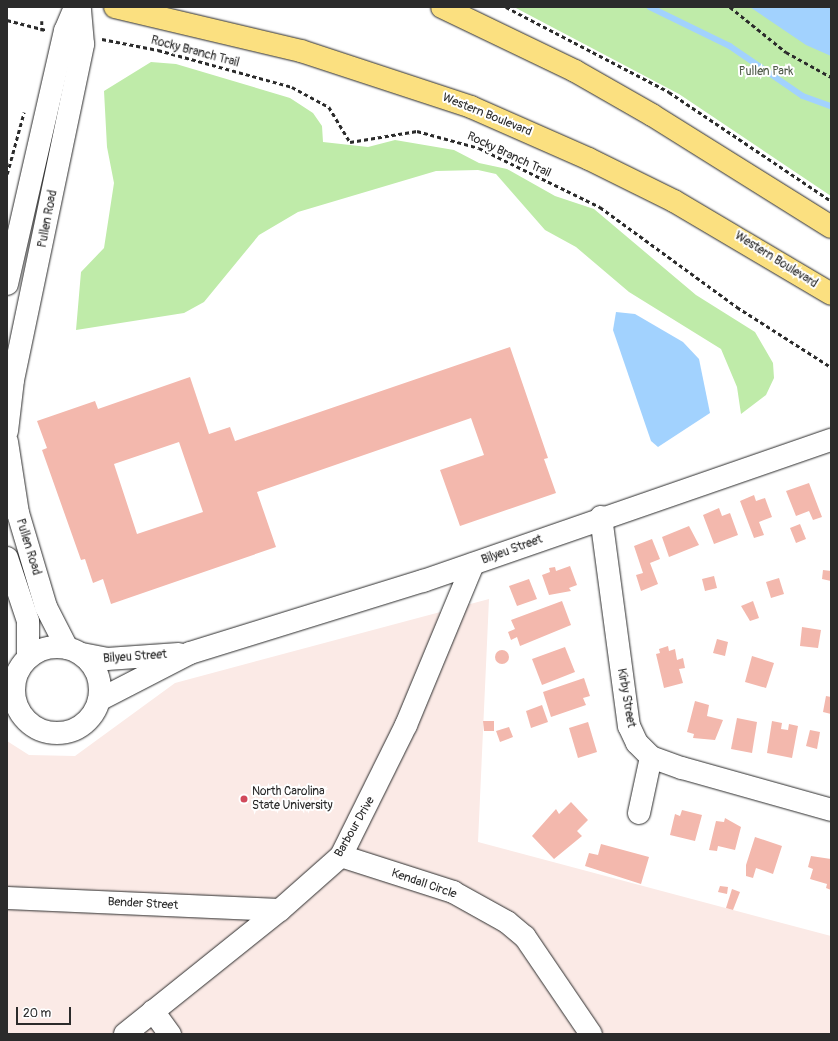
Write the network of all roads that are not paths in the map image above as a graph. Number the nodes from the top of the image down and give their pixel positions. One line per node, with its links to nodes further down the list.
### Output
1 (75, 7): 6 (street)
2 (80, 7): 8 (street, Pullen Road)
3 (115, 7): 7 (main road, Western Boulevard)
4 (442, 7): 5 (main road)
5 (830, 227)
6 (7, 284)
7 (831, 294)
8 (7, 431)
9 (831, 440): 11 (street, Bilyeu Street)
10 (7, 442): 14 (street, Pullen Road)
11 (601, 517): 13 (street, Bilyeu Street); 19 (street, Kirby Street)
12 (7, 558): 16 (street, Pullen Road)
13 (473, 564): 15 (street, Bilyeu Street); 22 (street, Barbour Drive)
14 (74, 651): 15 (street, Bilyeu Street); 16 (street); 17 (street)
15 (190, 653): 17 (street, Bilyeu Street)
16 (18, 670): 18 (street)
17 (99, 700): 18 (street)
18 (14, 713)
19 (650, 757): 20 (street); 21 (street)
20 (831, 810)
21 (639, 813)
22 (341, 856): 24 (street, Barbour Drive); 28 (street, Kendall Circle)
23 (7, 898): 24 (street, Bender Street)
24 (280, 910): 25 (street, Barbour Drive)
25 (153, 1011): 26 (street, Barbour Drive); 27 (street)
26 (125, 1034)
27 (170, 1034)
28 (591, 1034)

